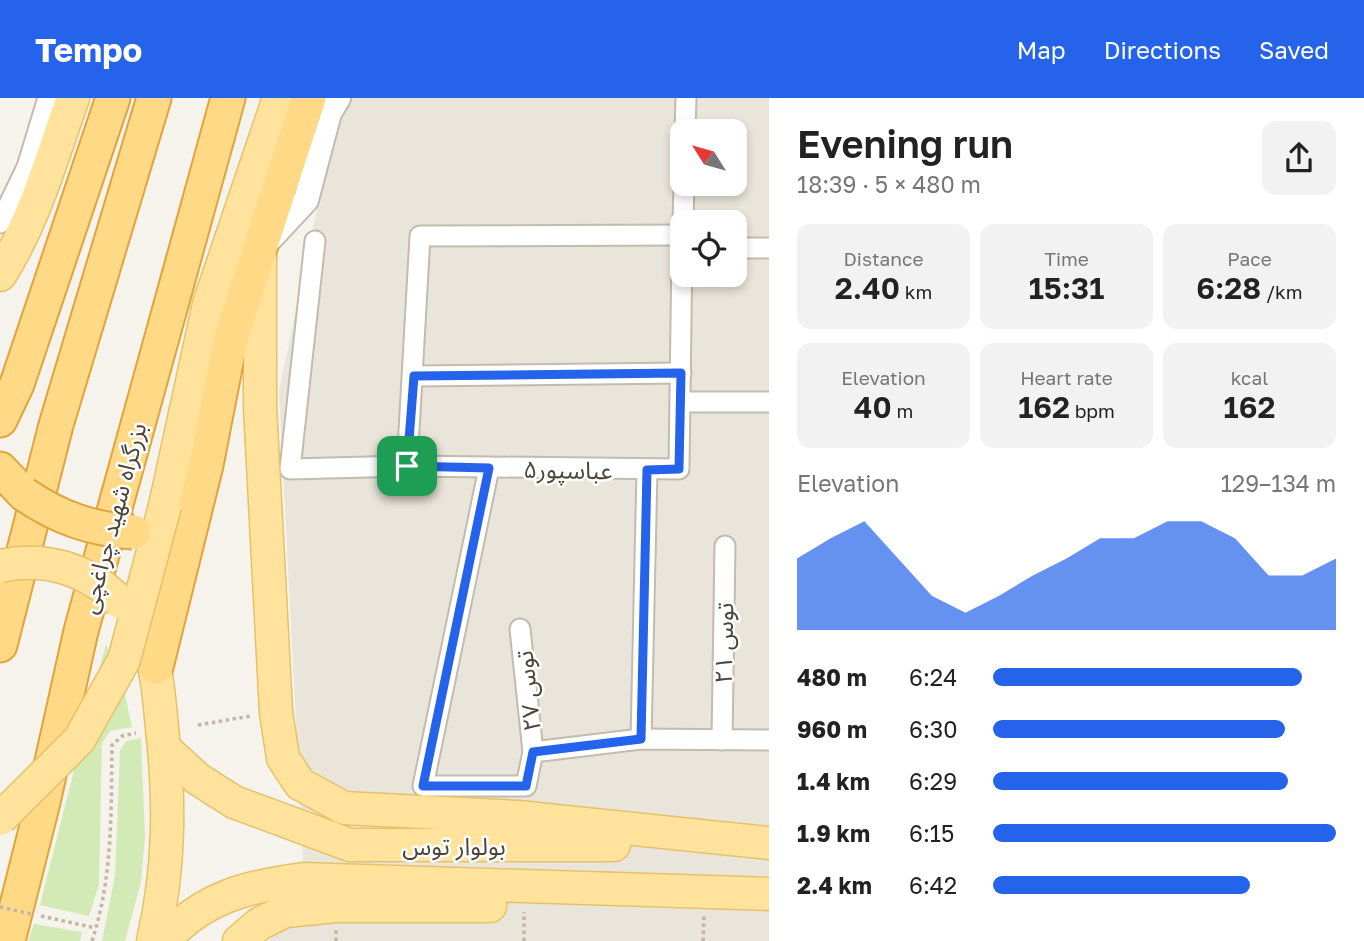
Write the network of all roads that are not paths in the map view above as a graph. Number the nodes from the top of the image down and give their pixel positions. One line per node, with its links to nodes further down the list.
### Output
1 (48, 98): 11 (street)
2 (72, 98): 17 (main road)
3 (113, 98): 23 (highway)
4 (154, 98): 32 (highway)
5 (228, 98): 42 (highway, بزرگراه شهید چراغچی)
6 (279, 98): 28 (main road)
7 (309, 98): 16 (highway)
8 (338, 98): 16 (street)
9 (686, 98): 10 (street)
10 (685, 119)
11 (0, 223)
12 (670, 235): 20 (street)
13 (315, 240): 24 (street, عباسپور۵)
14 (747, 248): 15 (street)
15 (769, 248)
16 (260, 250): 28 (highway); 40 (main road)
17 (0, 275)
18 (682, 287): 19 (street)
19 (681, 373): 20 (street); 21 (street)
20 (414, 376): 24 (street)
21 (681, 402): 22 (street); 27 (street, عباسپور۵)
22 (769, 402)
23 (0, 421)
24 (407, 466): 25 (street, عباسپور۵)
25 (489, 468): 27 (street, عباسپور۵); 38 (street, توس ۲۷)
26 (0, 469): 28 (highway, bridge)
27 (647, 470): 34 (street)
28 (178, 513): 33 (highway); 39 (main road, bridge)
29 (724, 546): 35 (street, توس ۲۱)
30 (0, 566): 33 (main road, bridge)
31 (520, 629): 38 (street, توس ۲۷)
32 (0, 645)
33 (156, 667): 37 (main road)
34 (641, 739): 35 (street); 38 (street)
35 (722, 740): 36 (street)
36 (769, 740)
37 (165, 749): 40 (main road, بولوار توس); 43 (main road)
38 (533, 752)
39 (0, 819)
40 (769, 844)
41 (769, 895): 44 (main road, بولوار توس); 45 (main road)
42 (8, 941)
43 (153, 941)
44 (163, 941)
45 (239, 941)

